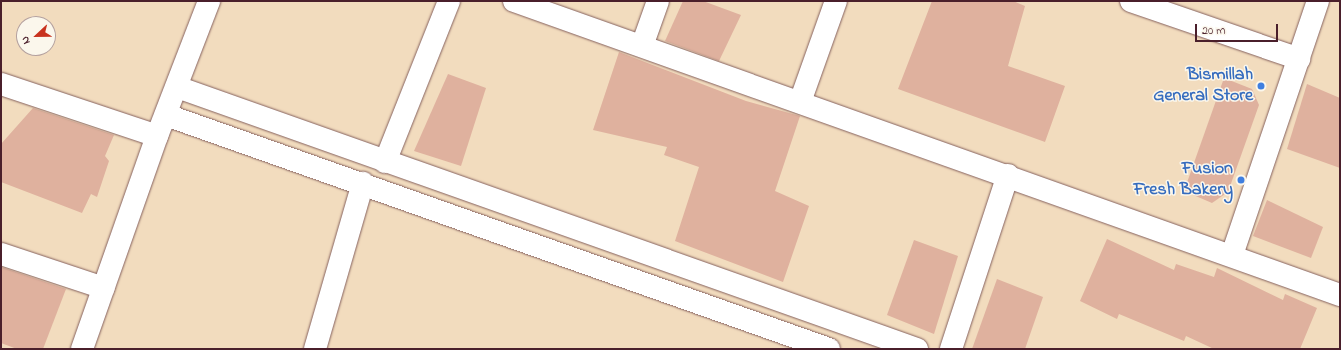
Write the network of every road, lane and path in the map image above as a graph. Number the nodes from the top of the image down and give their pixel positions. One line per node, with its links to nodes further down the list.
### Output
1 (210, 1): 11 (street)
2 (449, 1): 15 (street)
3 (514, 1): 8 (street)
4 (658, 1): 8 (street)
5 (836, 1): 12 (street)
6 (1131, 1): 9 (street)
7 (1318, 1): 9 (street)
8 (642, 46): 12 (street)
9 (1299, 59): 19 (street)
10 (1, 84): 14 (street)
11 (177, 87): 13 (street); 15 (street)
12 (800, 102): 16 (street)
13 (166, 115): 14 (street); 17 (street)
14 (157, 136): 20 (street)
15 (385, 162): 25 (street)
16 (1008, 175): 19 (street); 26 (street)
17 (363, 183): 23 (street); 24 (street)
18 (1, 254): 20 (street)
19 (1232, 255): 21 (street)
20 (104, 288): 22 (street)
21 (1340, 295)
22 (82, 349)
23 (315, 349)
24 (829, 349)
25 (917, 349)
26 (951, 349)

